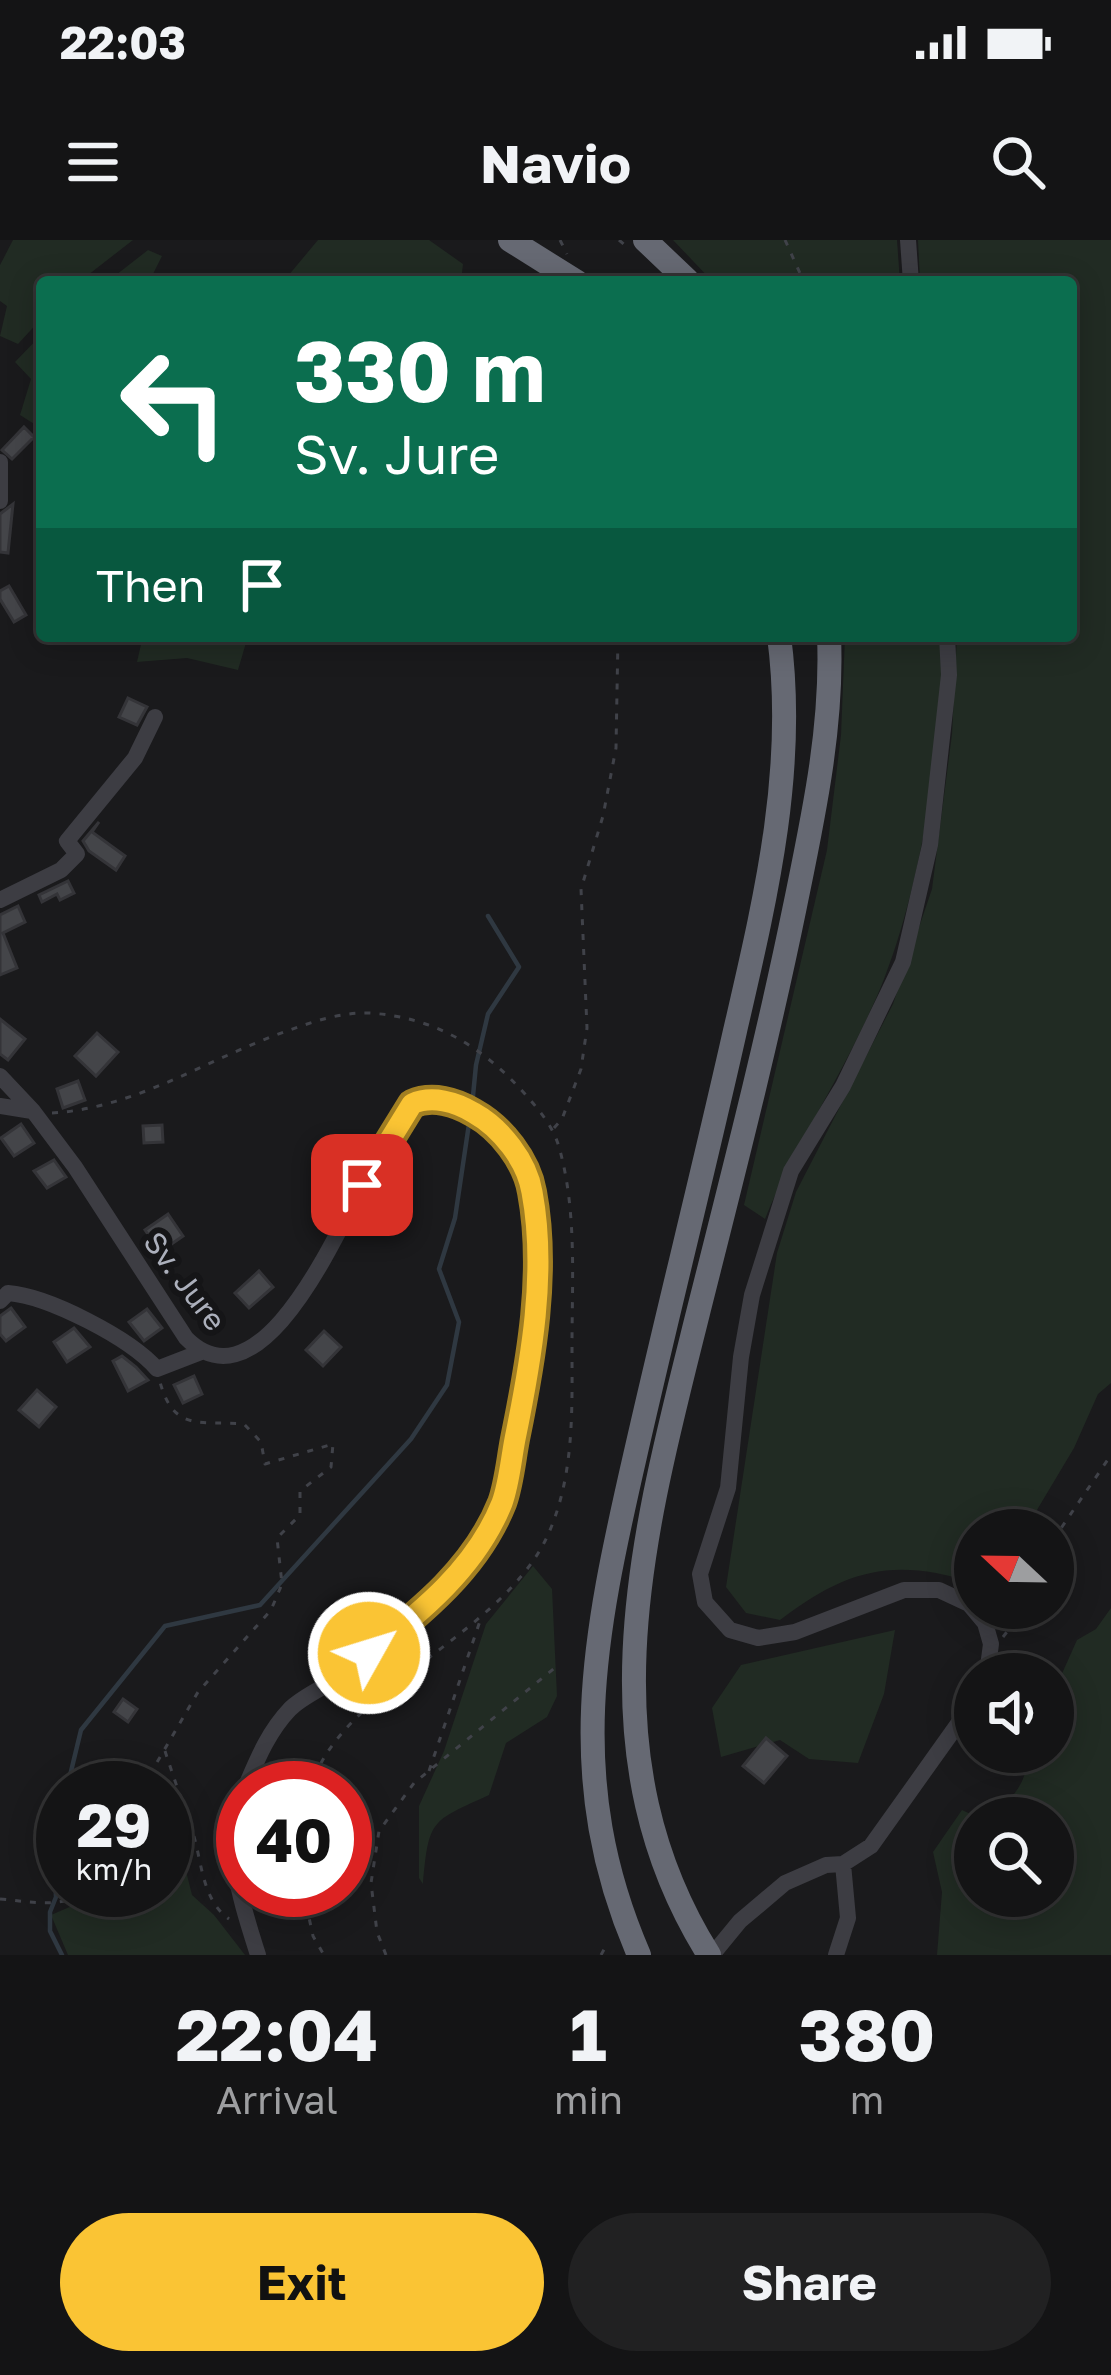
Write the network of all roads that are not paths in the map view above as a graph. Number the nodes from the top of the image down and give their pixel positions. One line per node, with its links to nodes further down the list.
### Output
1 (510, 240): 4 (highway)
2 (645, 240): 5 (highway, bridge)
3 (908, 240): 6 (street)
4 (567, 276)
5 (683, 276)
6 (911, 276)
7 (0, 462): 8 (street)
8 (0, 501)
9 (779, 642): 24 (highway)
10 (830, 642): 26 (highway)
11 (947, 642): 19 (street)
12 (155, 717): 13 (street)
13 (0, 900)
14 (0, 1076): 16 (street, Sv. Jure)
15 (0, 1106): 16 (street)
16 (33, 1111): 18 (street, Sv. Jure)
17 (0, 1300): 18 (street)
18 (201, 1352): 21 (street, Sv. Jure)
19 (990, 1653)
20 (954, 1729): 22 (street)
21 (257, 1761)
22 (843, 1864): 26 (street); 27 (street)
23 (247, 1917): 25 (street, Sv. Jure)
24 (636, 1948)
25 (258, 1955)
26 (711, 1955)
27 (836, 1955)

